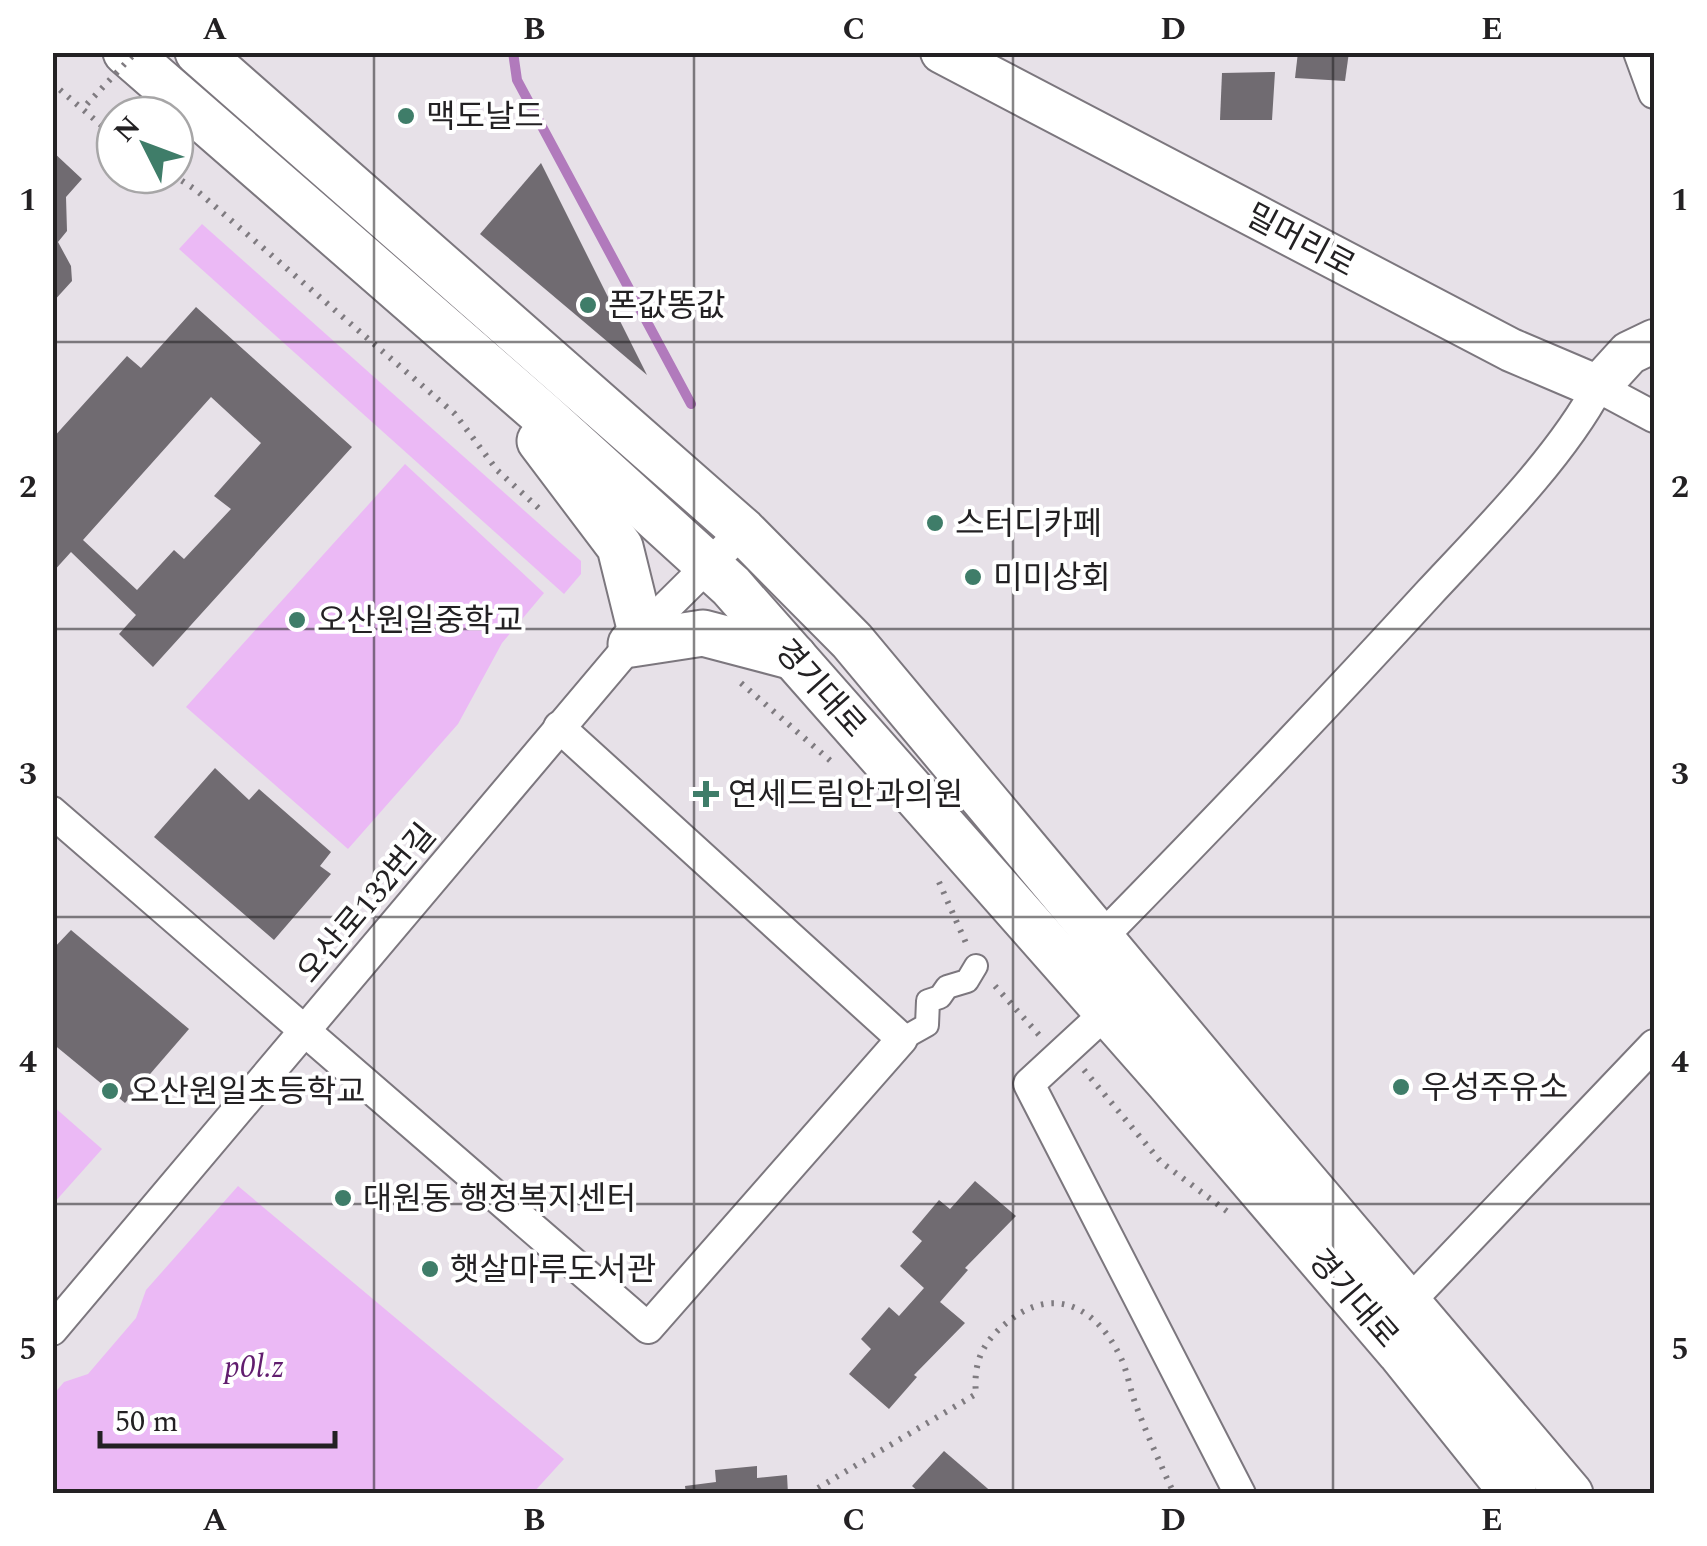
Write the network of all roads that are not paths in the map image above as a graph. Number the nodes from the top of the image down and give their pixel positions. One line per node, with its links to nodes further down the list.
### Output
1 (126, 52): 7 (main road, 경기대로)
2 (198, 52): 10 (main road, 경기대로)
3 (942, 52): 8 (main road, 밀머리로)
4 (1639, 52): 5 (street)
5 (1654, 93)
6 (1654, 341): 8 (main road)
7 (478, 360): 11 (main road, 경기대로); 12 (main road)
8 (1598, 387): 9 (street); 16 (street)
9 (1654, 417)
10 (743, 531): 11 (street, 오산로132번길); 16 (main road, 경기대로)
11 (708, 563): 12 (street, 오산로132번길); 13 (main road, 경기대로)
12 (636, 638): 13 (main road); 14 (street, 오산로132번길)
13 (794, 657): 18 (main road, 경기대로)
14 (559, 727): 19 (street, 오산로132번길); 20 (street)
15 (52, 812): 19 (street)
16 (1100, 939): 22 (main road, 경기대로)
17 (976, 966): 20 (street)
18 (1107, 1012): 24 (street); 25 (main road, 경기대로)
19 (304, 1031): 20 (street); 23 (street, 오산로132번길)
20 (902, 1038)
21 (1654, 1045): 22 (street)
22 (1409, 1302): 26 (main road, 경기대로)
23 (52, 1330)
24 (1240, 1494)
25 (1514, 1494)
26 (1570, 1494)

